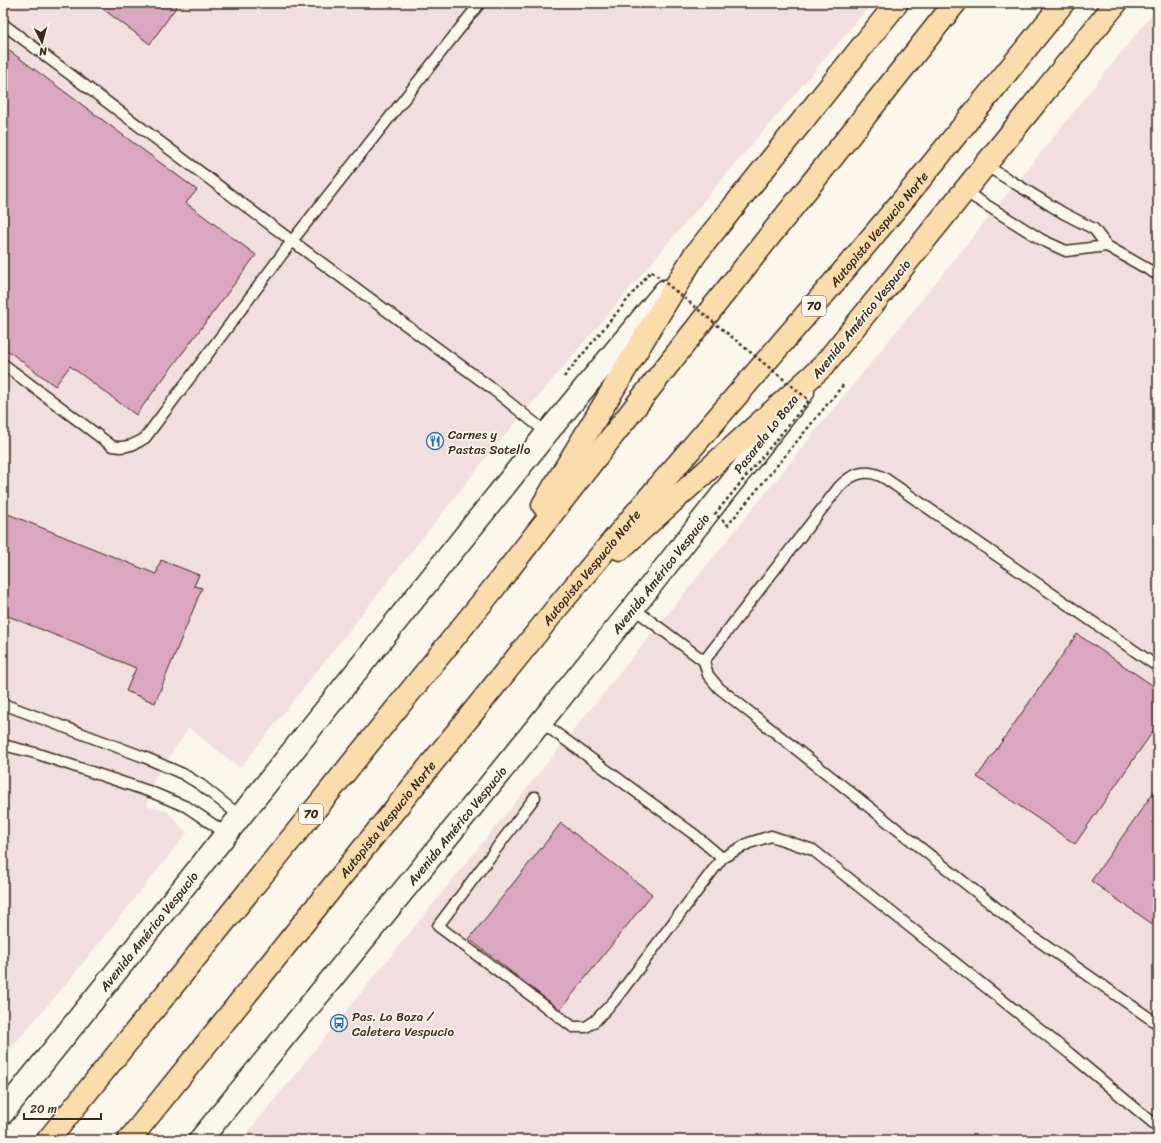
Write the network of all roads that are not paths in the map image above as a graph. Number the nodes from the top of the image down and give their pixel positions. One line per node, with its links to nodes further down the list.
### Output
1 (480, 3): 9 (lane)
2 (897, 3): 11 (main road, Avenida Américo Vespucio)
3 (955, 3): 16 (main road, 70)
4 (1062, 3): 17 (main road, Autopista Vespucio Norte / 70)
5 (1116, 3): 7 (main road, Avenida Américo Vespucio)
6 (3, 24): 9 (lane)
7 (985, 165): 8 (main road, Avenida Américo Vespucio); 10 (lane)
8 (964, 191): 10 (lane); 14 (main road, Avenida Américo Vespucio)
9 (292, 241): 13 (lane); 15 (lane)
10 (1107, 246): 12 (lane)
11 (694, 256): 15 (main road, Avenida Américo Vespucio); 16 (main road)
12 (1158, 275)
13 (3, 364)
14 (823, 366): 17 (main road); 18 (main road, Avenida Américo Vespucio)
15 (547, 433): 25 (main road, Avenida Américo Vespucio)
16 (493, 589): 31 (main road, 70)
17 (560, 604): 32 (main road, Autopista Vespucio Norte / 70)
18 (633, 608): 19 (lane); 22 (main road, Avenida Américo Vespucio)
19 (704, 661): 20 (lane); 28 (lane)
20 (1158, 667)
21 (3, 704): 25 (lane)
22 (541, 722): 27 (lane); 33 (main road, Avenida Américo Vespucio)
23 (3, 744): 26 (lane)
24 (535, 797): 27 (lane)
25 (240, 816): 26 (main road, Avenida Américo Vespucio)
26 (227, 834): 29 (main road, Avenida Américo Vespucio)
27 (722, 858): 30 (lane)
28 (1158, 1024)
29 (3, 1113)
30 (1158, 1128)
31 (48, 1140)
32 (129, 1140)
33 (200, 1140)

